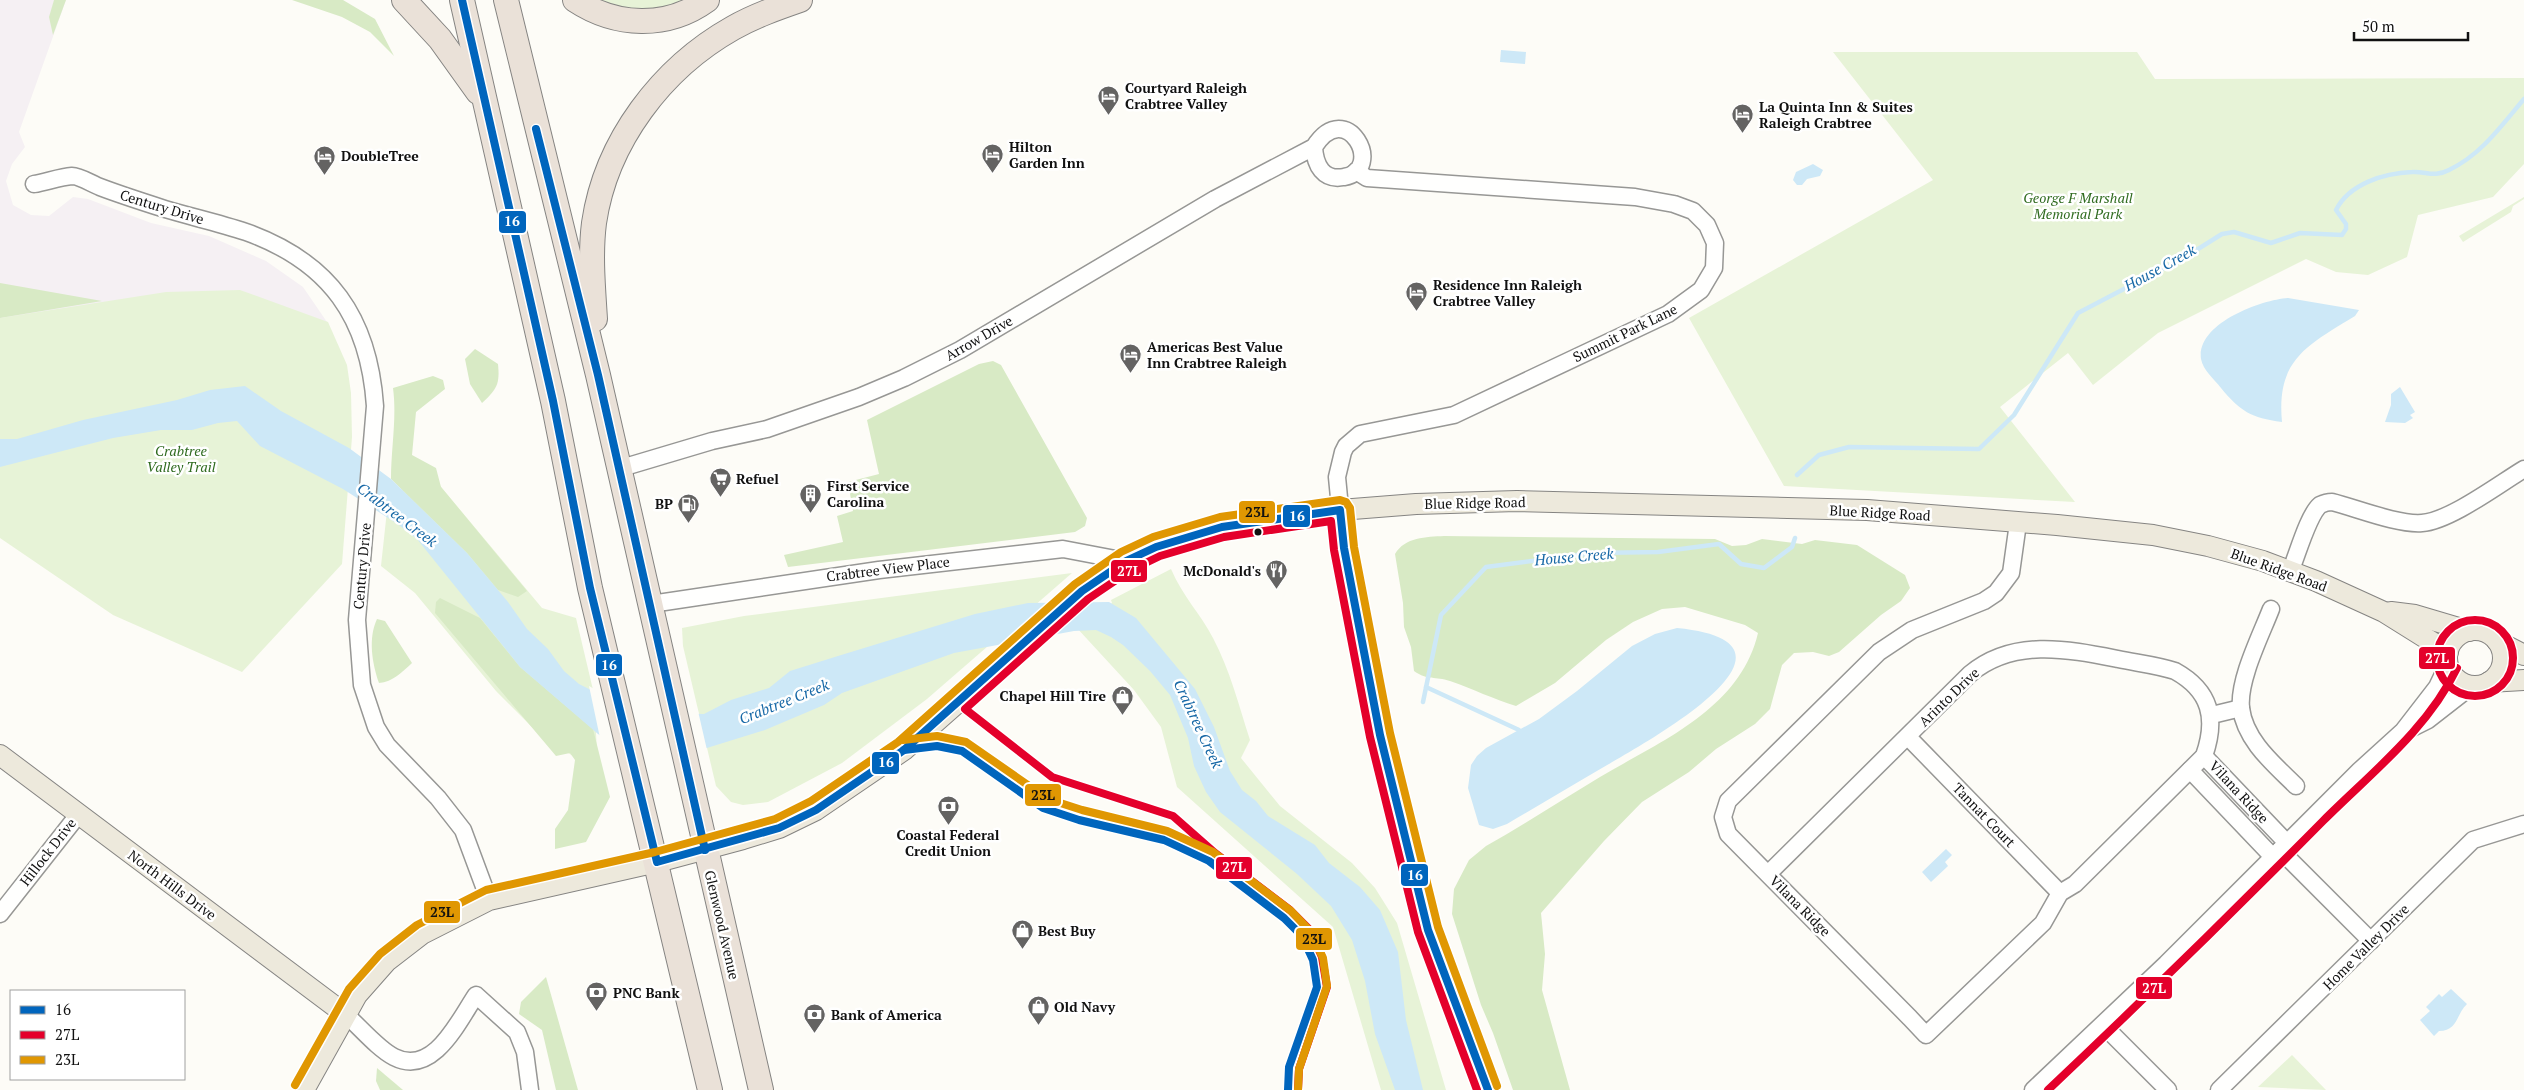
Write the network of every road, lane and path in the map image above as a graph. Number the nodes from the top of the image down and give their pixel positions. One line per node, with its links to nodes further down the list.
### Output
1 (404, 0): 7 (highway)
2 (462, 0): 7 (highway)
3 (506, 0): 11 (highway, Glenwood Avenue)
4 (575, 0): 5 (highway)
5 (708, 0)
6 (800, 0): 11 (highway)
7 (489, 111): 39 (highway)
8 (1314, 147): 9 (street); 9 (street, Arrow Drive); 12 (street, Arrow Drive)
9 (1356, 171): 14 (street, Summit Park Lane)
10 (34, 184): 42 (street, Century Drive)
11 (598, 375): 12 (highway, Glenwood Avenue)
12 (618, 468): 18 (highway, Glenwood Avenue)
13 (2524, 468): 17 (street)
14 (1340, 510): 15 (main road, Blue Ridge Road); 16 (main road, Blue Ridge Road); 51 (street, Summit Park Lane)
15 (2018, 523): 17 (main road, Blue Ridge Road); 40 (street, Vilana Ridge)
16 (1126, 561): 18 (street, Crabtree View Place); 37 (main road, Blue Ridge Road)
17 (2290, 572): 20 (main road, Blue Ridge Road)
18 (650, 604): 37 (highway, Glenwood Avenue)
19 (2271, 609): 27 (street)
20 (2384, 612): 21 (main road, Blue Ridge Road); 24 (main road, Blue Ridge Road)
21 (2469, 631): 22 (main road); 24 (main road)
22 (2497, 641): 23 (main road); 26 (main road)
23 (2524, 655)
24 (2448, 658): 26 (main road); 29 (street)
25 (2524, 680): 26 (main road)
26 (2481, 684): 29 (street)
27 (2241, 708): 28 (street); 34 (street)
28 (2212, 715): 30 (street, Arinto Drive); 32 (street)
29 (2403, 731): 38 (street)
30 (1908, 737): 40 (street, Arinto Drive); 41 (street, Tannat Court)
31 (0, 755): 35 (main road, North Hills Drive)
32 (2204, 756): 33 (street, Vilana Ridge); 38 (street, Vilana Ridge)
33 (2190, 770): 38 (street, Vilana Ridge); 41 (street, Vilana Ridge)
34 (2296, 786)
35 (78, 814): 43 (street, Hillock Drive); 45 (main road, North Hills Drive)
36 (2524, 824): 44 (street, Home Valley Drive)
37 (705, 850): 39 (main road, Blue Ridge Road); 50 (highway, Glenwood Avenue)
38 (2280, 850): 44 (street); 46 (street)
39 (657, 862): 42 (main road, Blue Ridge Road); 49 (highway)
40 (1768, 874): 41 (street, Vilana Ridge)
41 (2060, 893)
42 (489, 900): 45 (main road, Blue Ridge Road)
43 (0, 914)
44 (2371, 941): 54 (street, Home Valley Drive)
45 (345, 1014): 47 (main road, Blue Ridge Road); 48 (street)
46 (2103, 1025): 52 (street); 53 (street)
47 (304, 1090)
48 (530, 1090)
49 (710, 1090)
50 (761, 1090)
51 (1488, 1090)
52 (2032, 1090)
53 (2168, 1090)
54 (2220, 1090)

